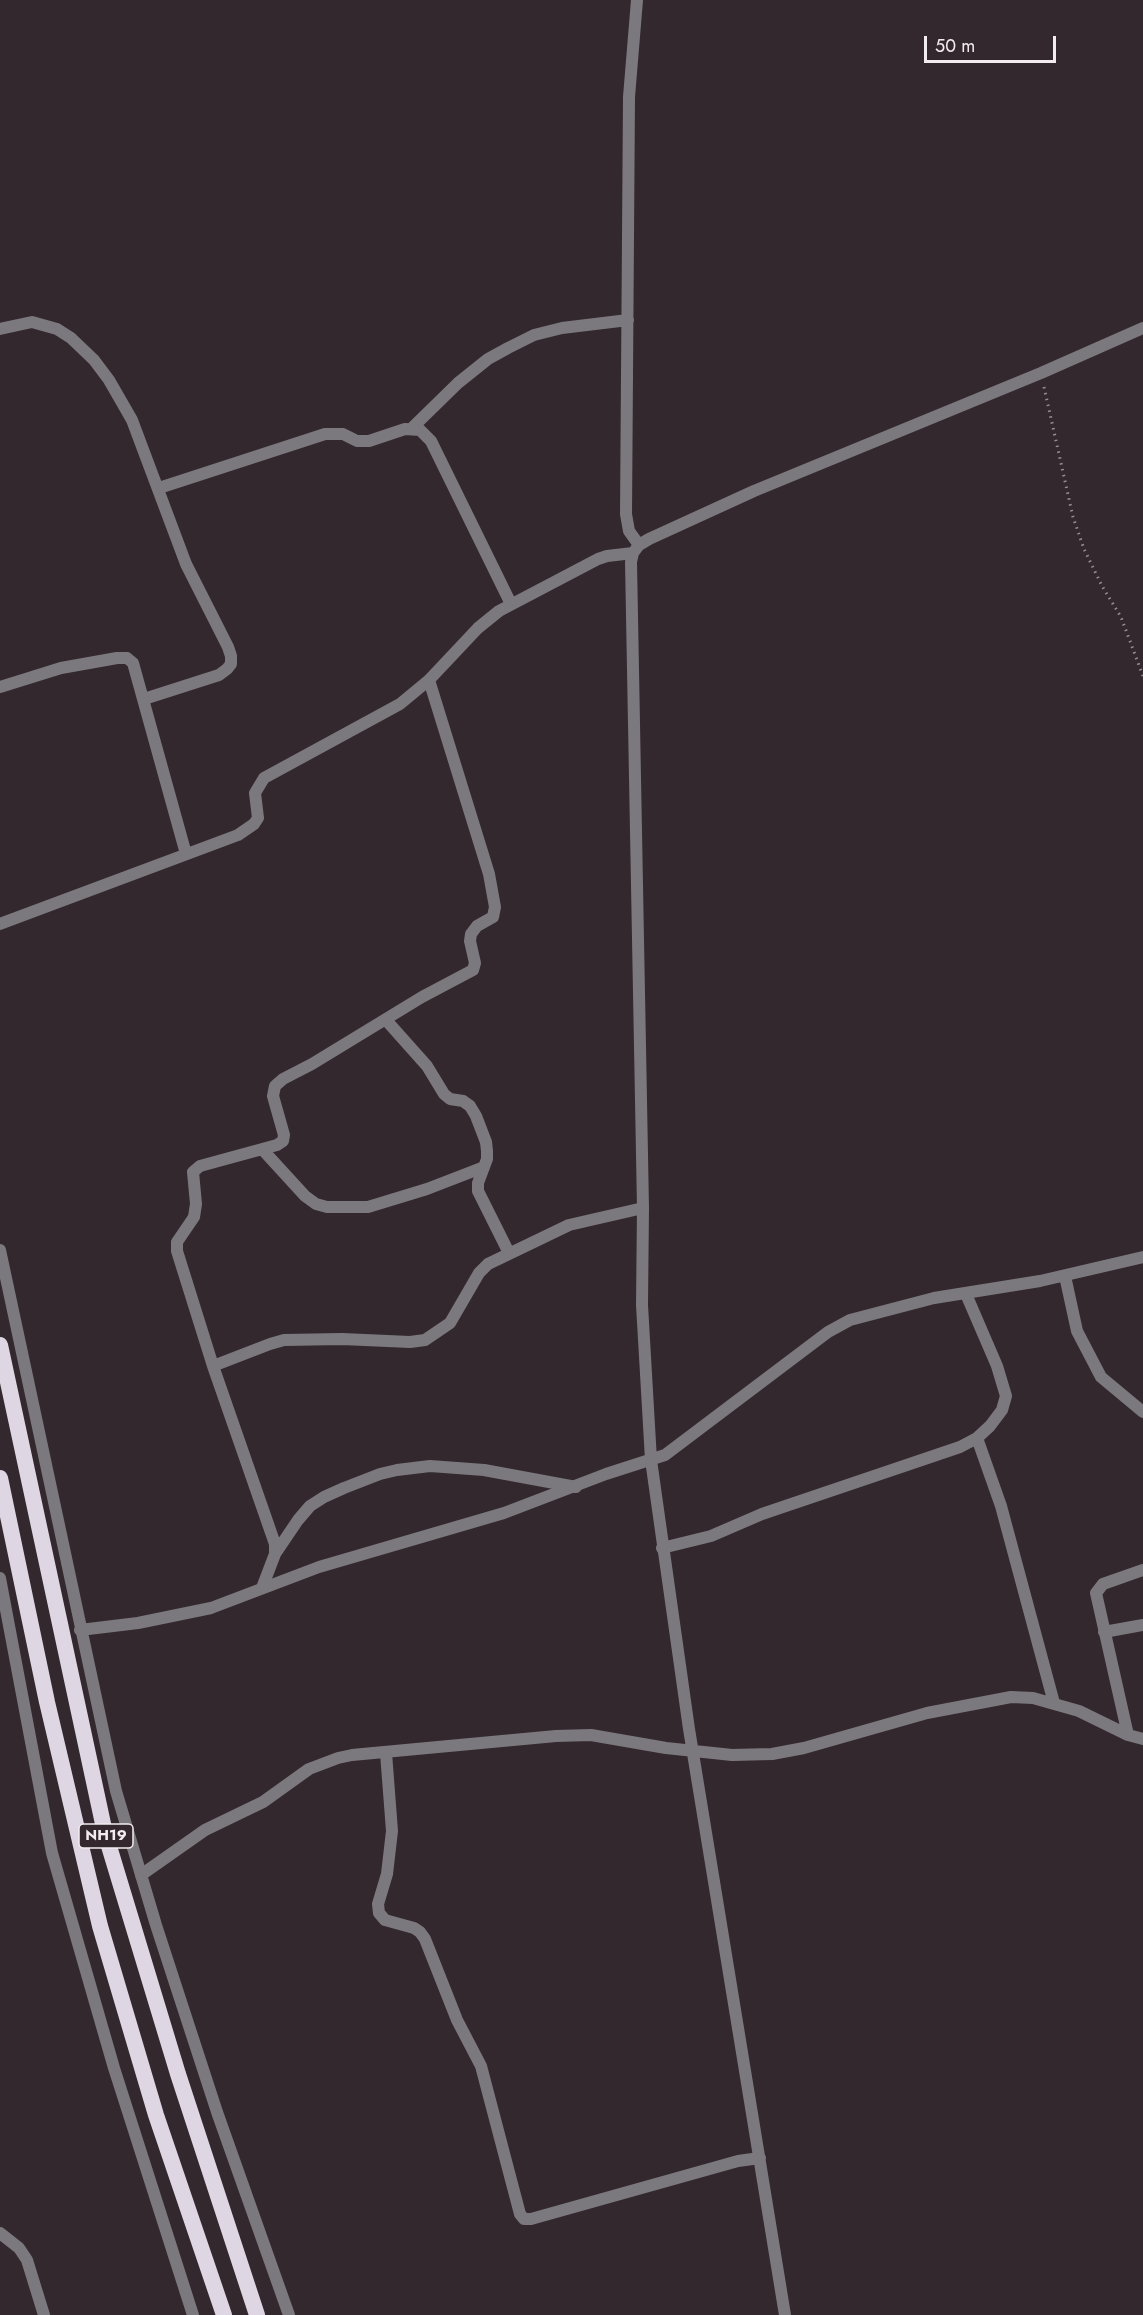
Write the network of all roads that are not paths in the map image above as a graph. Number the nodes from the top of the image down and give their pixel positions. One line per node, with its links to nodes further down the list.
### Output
1 (637, 0): 2 (street)
2 (625, 320): 5 (street); 7 (street)
3 (1143, 328): 7 (street)
4 (0, 329): 6 (street)
5 (412, 428): 6 (street); 8 (street)
6 (159, 488): 11 (street)
7 (632, 551): 8 (street); 17 (street)
8 (510, 604): 9 (street)
9 (429, 680): 12 (street); 14 (street)
10 (0, 687): 11 (street)
11 (144, 699): 12 (street)
12 (186, 854): 13 (street)
13 (0, 924)
14 (386, 1020): 15 (street); 16 (street)
15 (262, 1149): 16 (street); 24 (street)
16 (484, 1167): 19 (street)
17 (639, 1209): 19 (street); 27 (street)
18 (0, 1250): 36 (street)
19 (508, 1253): 24 (street)
20 (1143, 1257): 21 (street)
21 (1065, 1276): 22 (street); 25 (street)
22 (966, 1294): 26 (street); 27 (street)
23 (0, 1345): 49 (highway, NH19)
24 (213, 1366): 31 (street)
25 (1143, 1412)
26 (977, 1438): 30 (street); 38 (street)
27 (646, 1462): 29 (street); 30 (street)
28 (0, 1478): 48 (highway, NH19)
29 (576, 1487): 31 (street); 34 (street)
30 (662, 1548): 41 (street)
31 (275, 1554): 34 (street)
32 (1143, 1570): 37 (street)
33 (0, 1578): 47 (street)
34 (261, 1588): 36 (street)
35 (1143, 1625): 37 (street)
36 (80, 1630): 43 (street)
37 (1104, 1632): 39 (street)
38 (1054, 1703): 39 (street); 41 (street)
39 (1128, 1735): 40 (street)
40 (1143, 1739)
41 (690, 1750): 42 (street); 44 (street)
42 (386, 1753): 43 (street); 44 (street)
43 (141, 1875): 50 (street)
44 (757, 2158): 51 (street)
45 (0, 2233): 46 (street)
46 (44, 2315)
47 (193, 2315)
48 (224, 2315)
49 (257, 2315)
50 (289, 2315)
51 (785, 2315)

